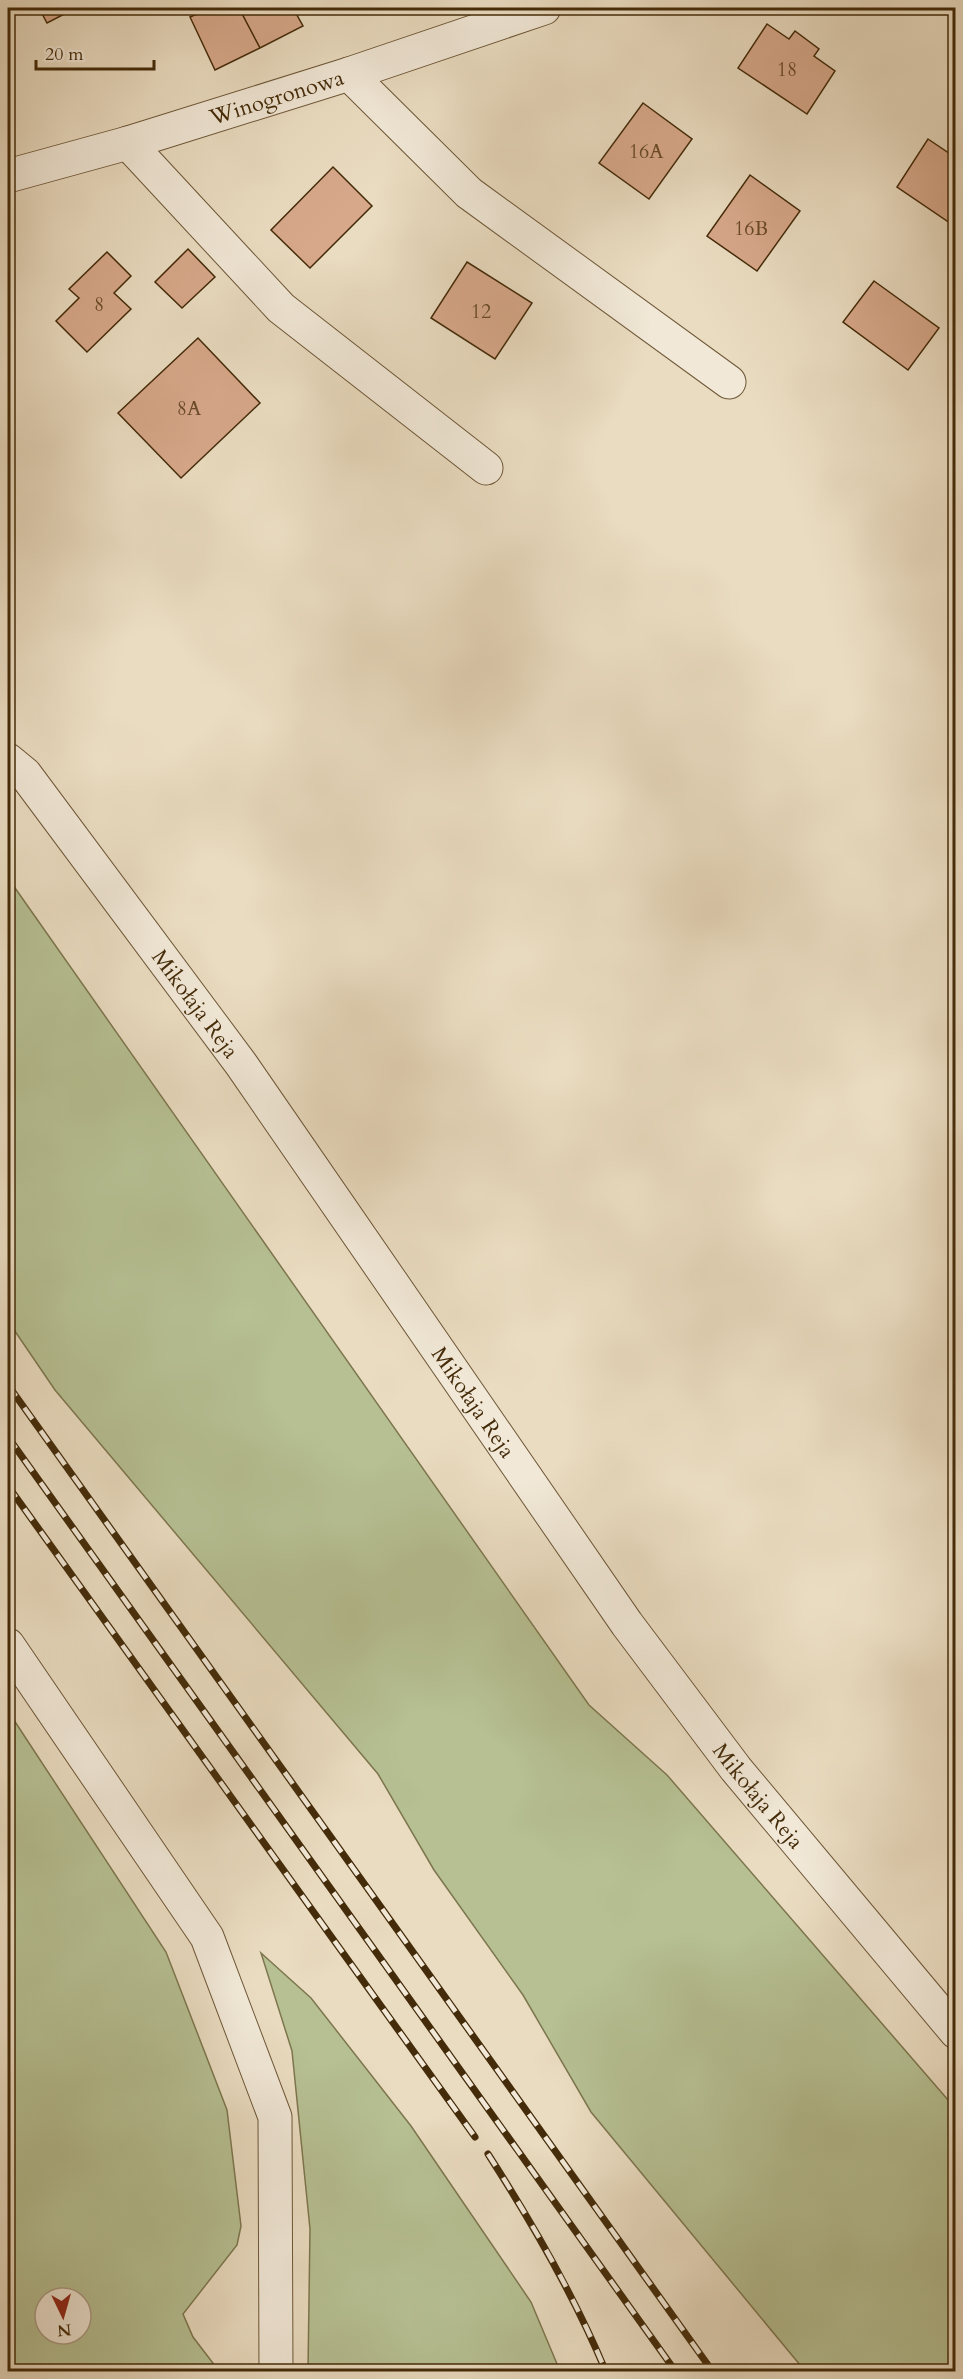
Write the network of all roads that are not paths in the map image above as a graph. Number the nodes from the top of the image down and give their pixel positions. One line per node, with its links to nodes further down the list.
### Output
1 (544, 8): 2 (street, Winogronowa)
2 (349, 74): 3 (street, Winogronowa); 5 (street)
3 (128, 143): 4 (street, Winogronowa); 6 (street)
4 (8, 176)
5 (729, 382)
6 (486, 468)
7 (8, 760): 9 (street, Mikołaja Reja)
8 (8, 1645): 10 (street)
9 (956, 2031)
10 (276, 2372)

